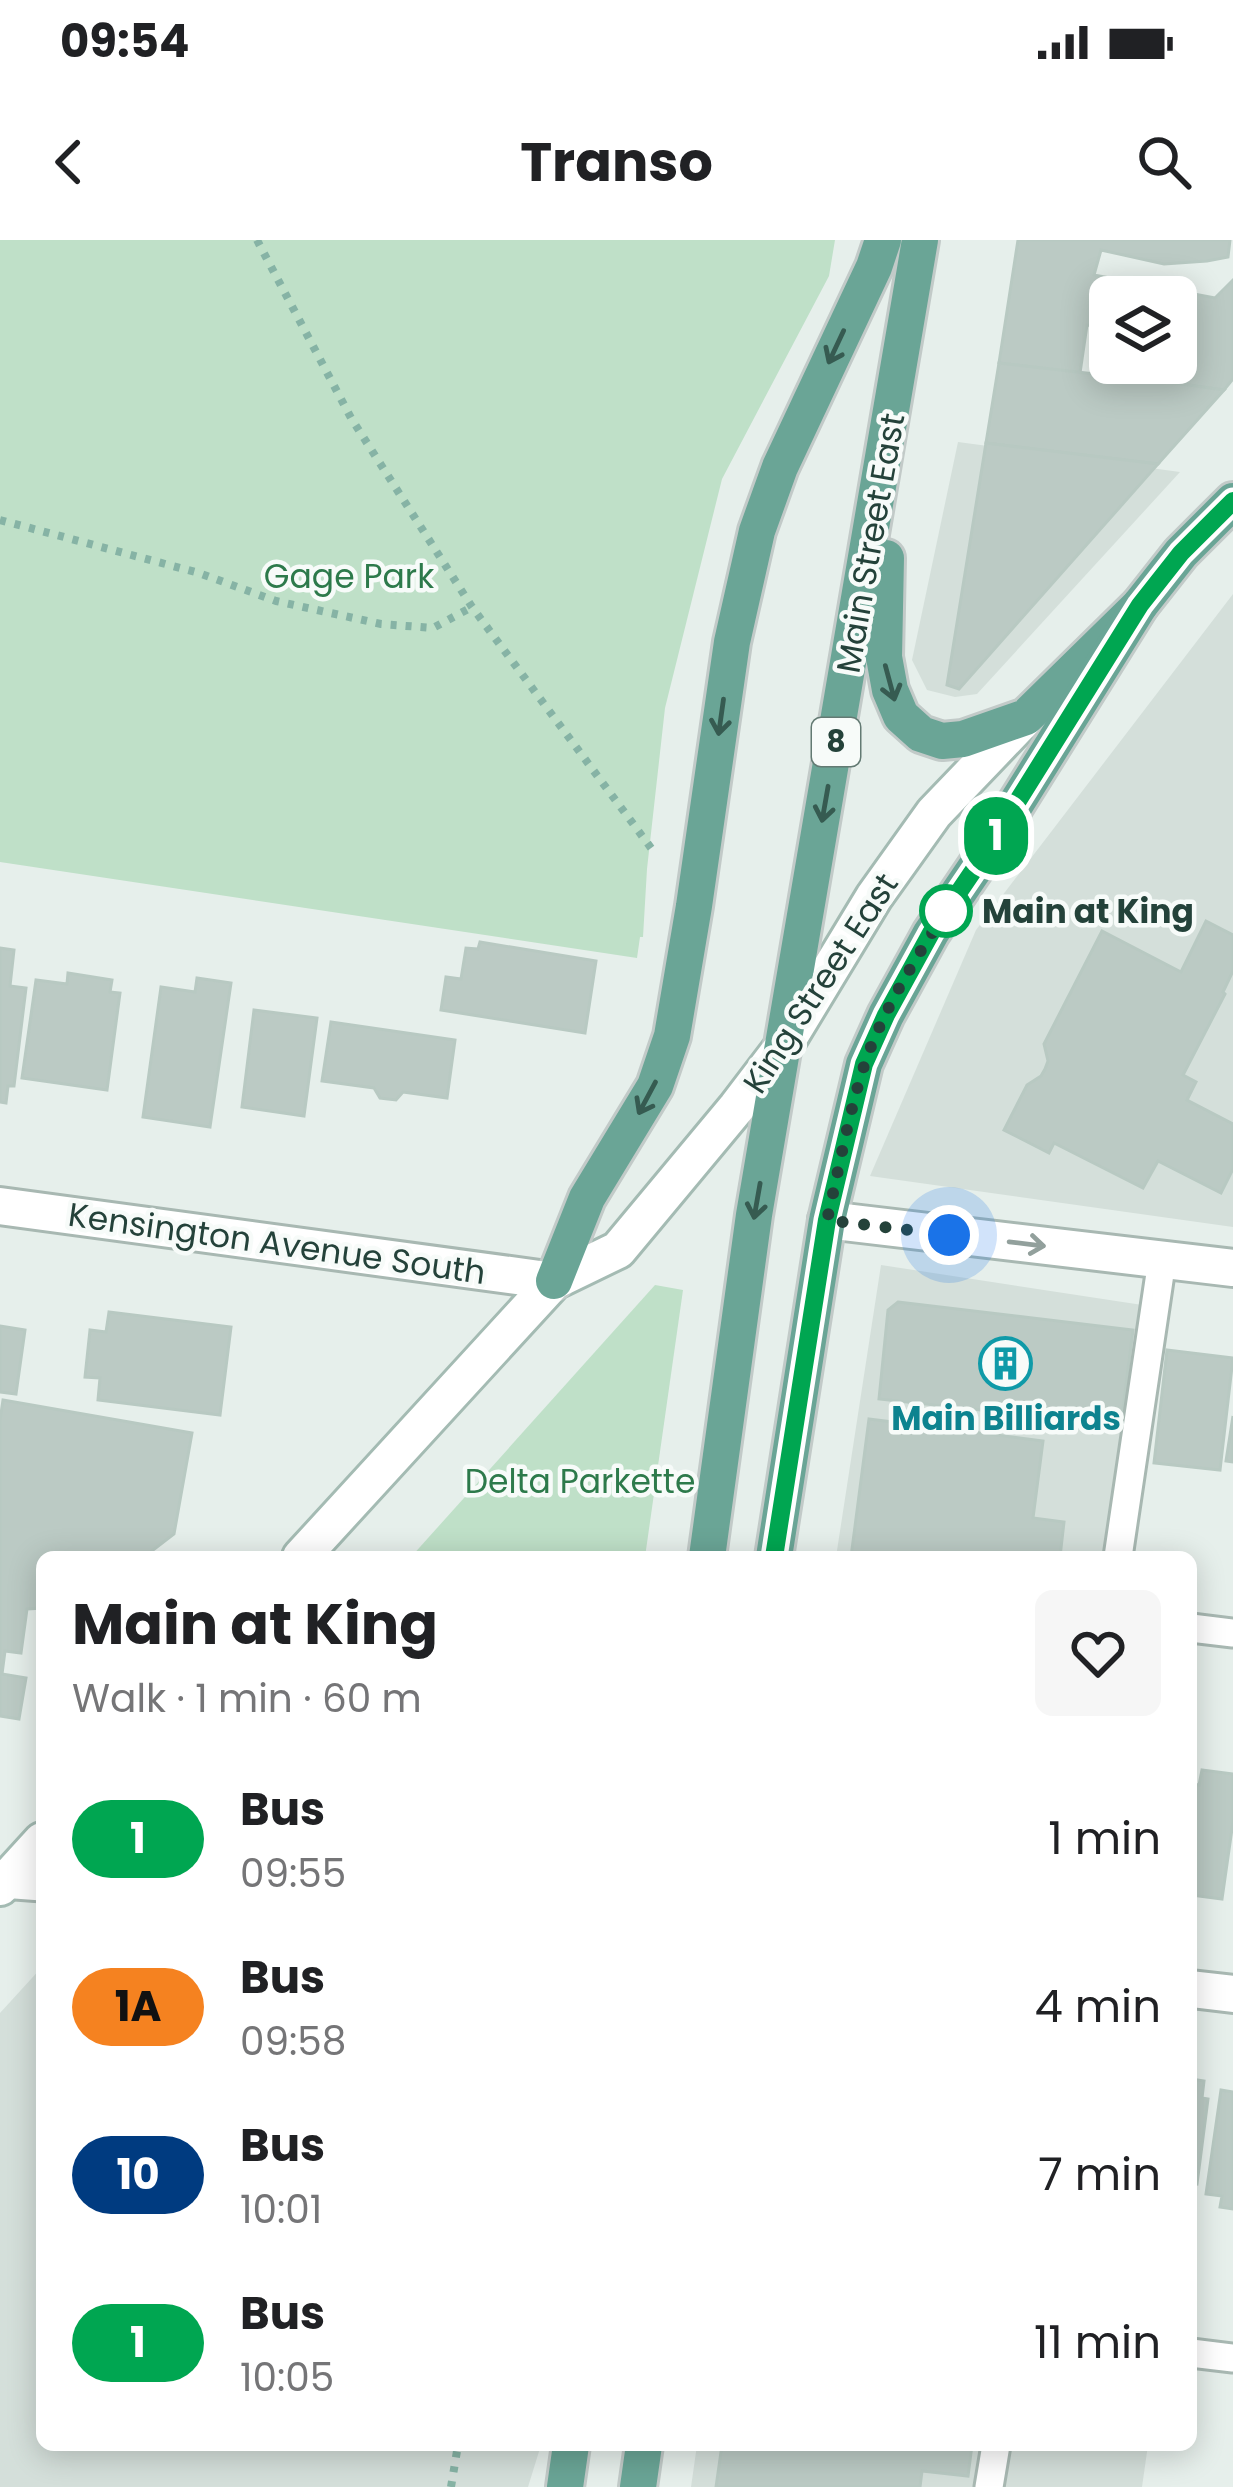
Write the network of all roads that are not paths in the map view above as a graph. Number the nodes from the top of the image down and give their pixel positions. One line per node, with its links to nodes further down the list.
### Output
1 (883, 240): 12 (main road, one-way to 12)
2 (920, 240): 3 (main road, Main Street East / 8)
3 (887, 440): 6 (main road, one-way to 6); 7 (main road, Main Street East / 8, one-way to 7)
4 (1233, 501): 5 (main road, King Street East)
5 (1140, 605): 6 (main road, King Street East); 9 (main road)
6 (1026, 717): 7 (main road, King Street East)
7 (785, 1045): 12 (main road, King Street East); 14 (main road, Main Street East / 8, one-way to 14)
8 (0, 1206): 12 (main road, Kensington Avenue South)
9 (827, 1220): 10 (main road, one-way to 10); 15 (main road)
10 (1162, 1260): 11 (main road); 16 (lane)
11 (1233, 1268)
12 (554, 1281): 13 (main road, King Street East)
13 (306, 1551)
14 (707, 1551)
15 (775, 1551)
16 (1119, 1551)
17 (1197, 1629): 18 (lane)
18 (1233, 1633)
19 (36, 1847): 20 (main road)
20 (1, 1886): 21 (lane)
21 (36, 1887)
22 (1197, 1990): 23 (main road)
23 (1233, 1994)
24 (1197, 2354): 25 (lane)
25 (1233, 2358)
26 (570, 2451): 29 (main road)
27 (643, 2451): 30 (main road)
28 (995, 2451): 31 (lane)
29 (565, 2487)
30 (638, 2487)
31 (989, 2487)

